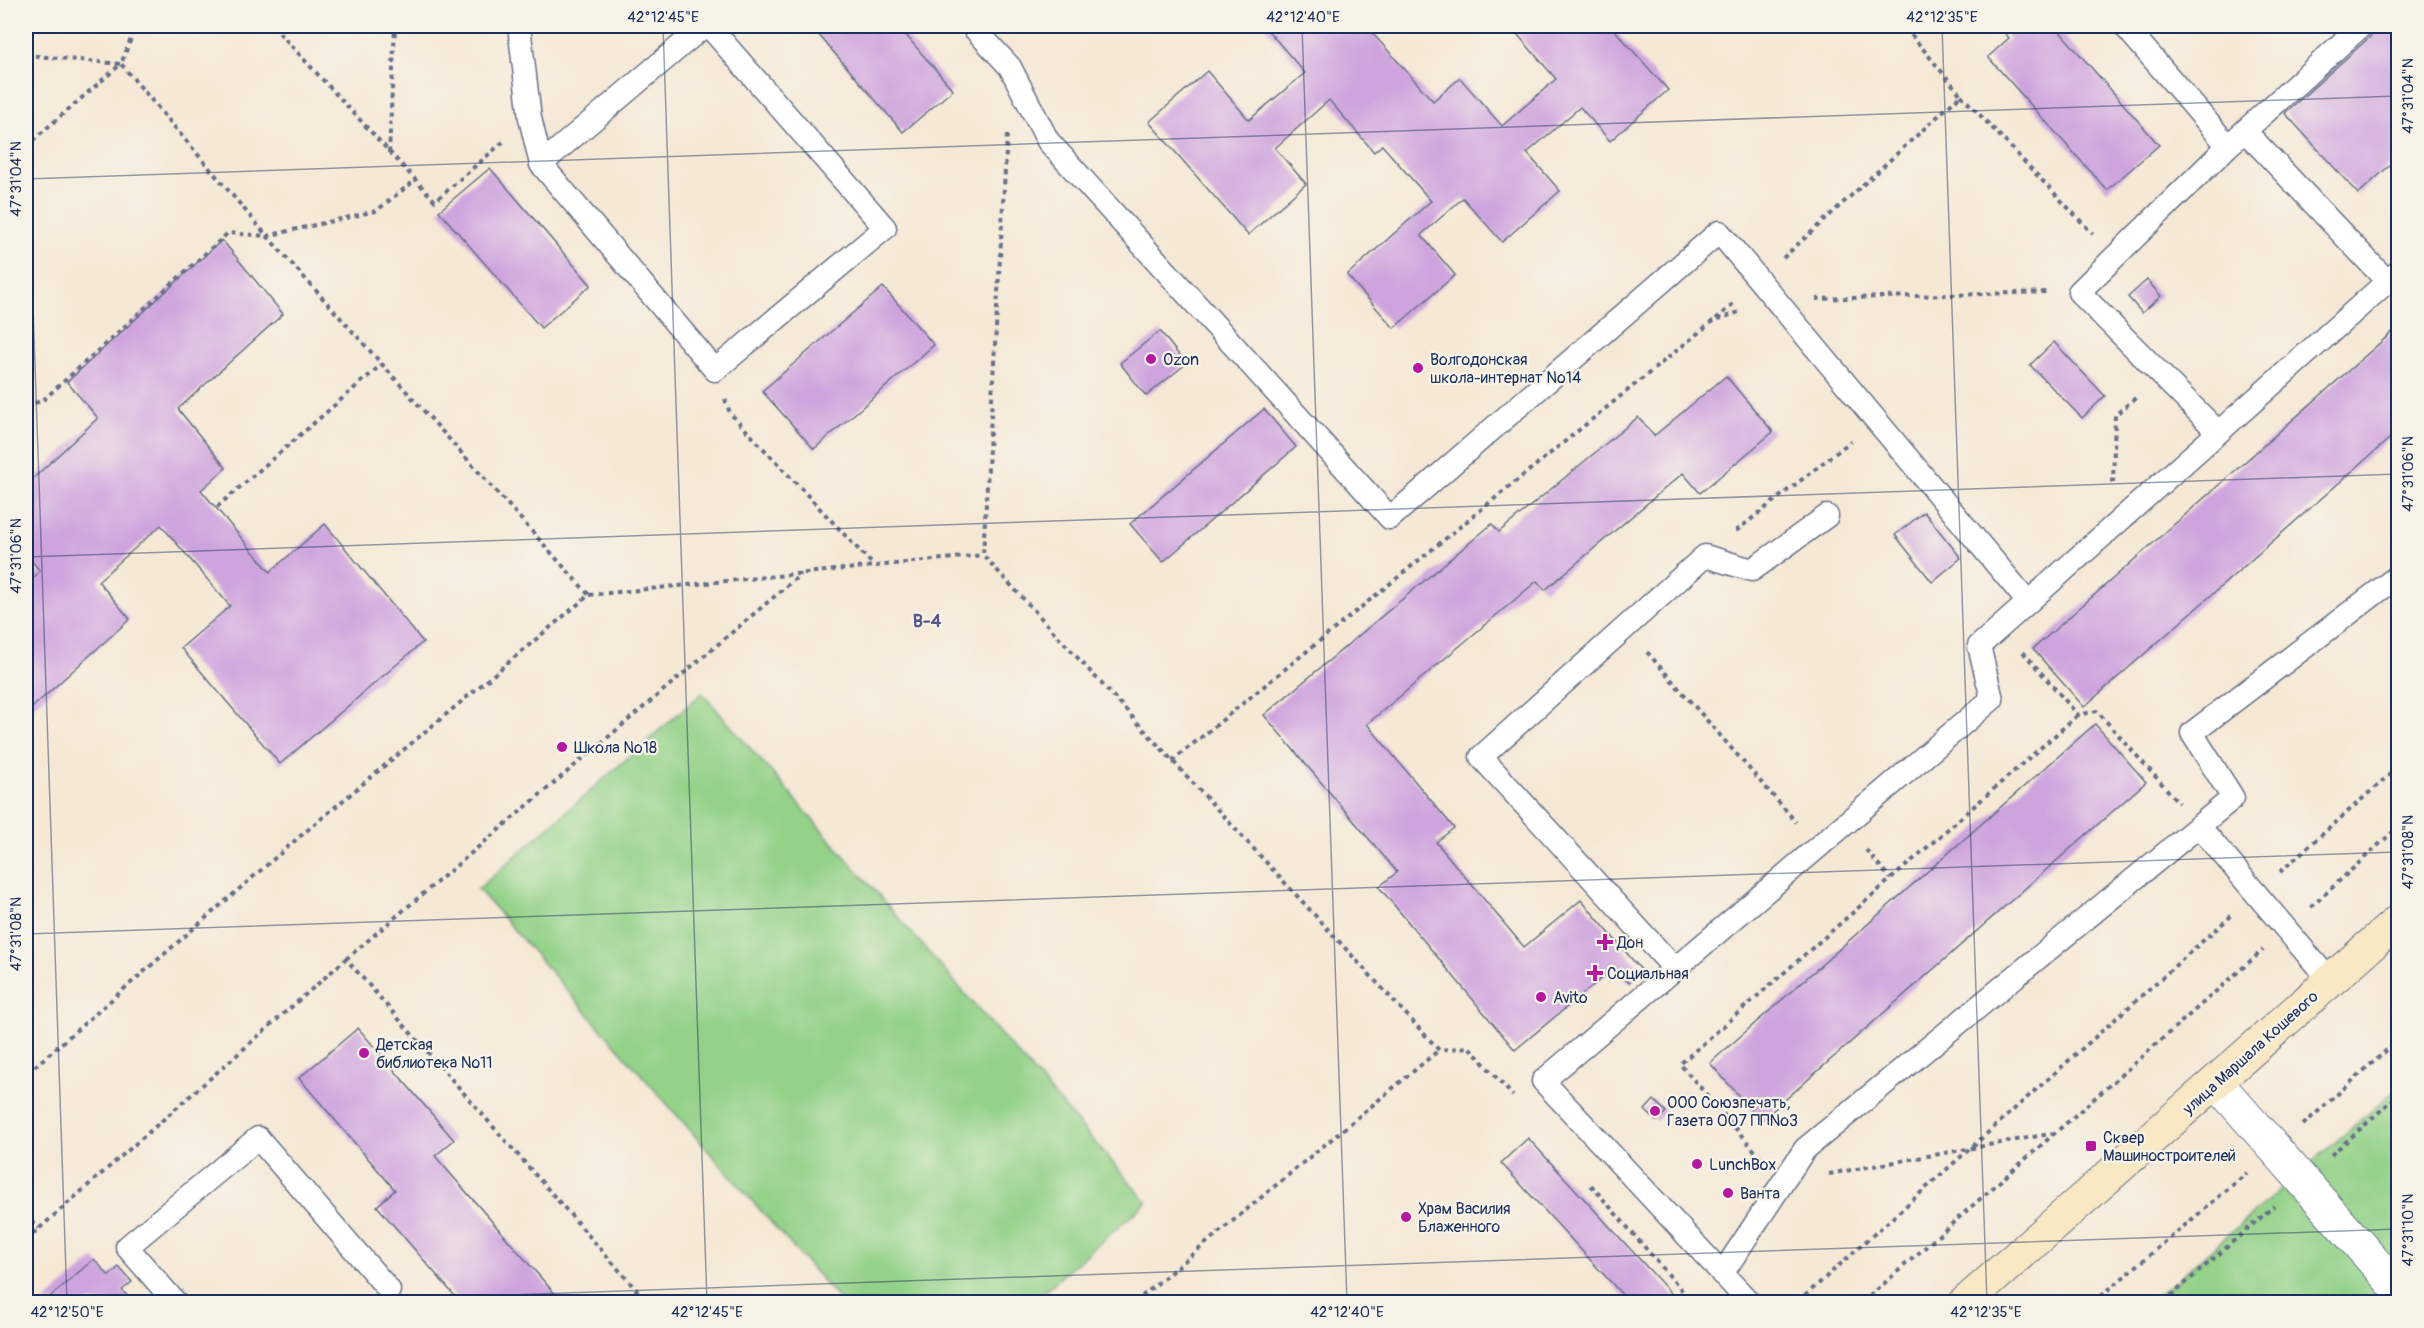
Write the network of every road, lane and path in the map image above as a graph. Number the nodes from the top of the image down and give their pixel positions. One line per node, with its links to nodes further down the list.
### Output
1 (136, 26): 12 (path)
2 (273, 26): 18 (path)
3 (395, 26): 18 (path)
4 (519, 26): 14 (lane)
5 (704, 26): 19 (lane)
6 (709, 26): 30 (lane)
7 (972, 26): 24 (lane)
8 (1904, 26): 13 (path)
9 (2125, 26): 16 (lane)
10 (2361, 26): 16 (lane)
11 (26, 55): 12 (path)
12 (121, 64): 17 (path); 21 (path)
13 (1961, 95): 22 (path); 24 (path)
14 (530, 118): 19 (lane); 20 (path)
15 (1007, 126): 37 (path)
16 (2236, 138): 22 (lane); 23 (lane)
17 (26, 146)
18 (389, 154): 20 (path)
19 (541, 164): 30 (lane)
20 (414, 181): 21 (path)
21 (267, 236): 29 (path); 31 (path)
22 (2115, 257): 25 (lane)
23 (2393, 277): 33 (lane)
24 (1759, 280): 26 (lane); 27 (path)
25 (2079, 292): 26 (path); 28 (lane)
26 (1775, 300): 27 (path); 32 (lane)
27 (1713, 321): 47 (path)
28 (2145, 357): 33 (lane); 36 (path)
29 (381, 365): 34 (path); 42 (path)
30 (715, 370): 39 (path)
31 (26, 405)
32 (1877, 421): 38 (path); 43 (lane)
33 (2218, 432): 36 (lane)
34 (216, 507)
35 (1827, 516): 38 (lane)
36 (2111, 529): 43 (lane)
37 (983, 555): 39 (path); 47 (path)
38 (1705, 556): 44 (lane)
39 (874, 566): 40 (path)
40 (801, 574): 42 (path); 57 (path)
41 (2398, 576): 50 (lane)
42 (590, 595): 61 (path)
43 (2028, 602): 49 (lane)
44 (1625, 627): 52 (path); 58 (lane)
45 (2016, 645): 46 (path)
46 (2078, 715): 50 (path); 53 (path)
47 (1172, 760): 60 (path)
48 (2398, 766): 54 (path)
49 (1844, 825): 52 (lane); 53 (path)
50 (2199, 826): 54 (lane); 67 (lane)
51 (2398, 827): 56 (path)
52 (1818, 848): 58 (lane)
53 (1891, 879): 67 (path)
54 (2256, 893): 56 (lane); 65 (path)
55 (2398, 921): 59 (street, улица Маршала Кошевого)
56 (2286, 929): 59 (lane); 64 (path)
57 (346, 959): 69 (path); 75 (path)
58 (1675, 969): 71 (lane)
59 (2330, 981): 62 (street, улица Маршала Кошевого)
60 (1439, 1050): 63 (path); 76 (path)
61 (26, 1074)
62 (2216, 1082): 72 (street); 81 (street, улица Маршала Кошевого)
63 (1521, 1105)
64 (2055, 1133): 65 (path); 80 (path)
65 (1971, 1148): 67 (path); 79 (path)
66 (1588, 1181): 77 (path)
67 (1783, 1183): 71 (lane)
68 (26, 1214): 69 (path)
69 (38, 1229): 70 (path)
70 (26, 1240)
71 (1722, 1274): 78 (lane)
72 (2398, 1289)
73 (388, 1298): 74 (lane)
74 (175, 1302)
75 (647, 1302)
76 (1135, 1302)
77 (1692, 1302)
78 (1749, 1302)
79 (1798, 1302)
80 (1863, 1302)
81 (1966, 1302)

